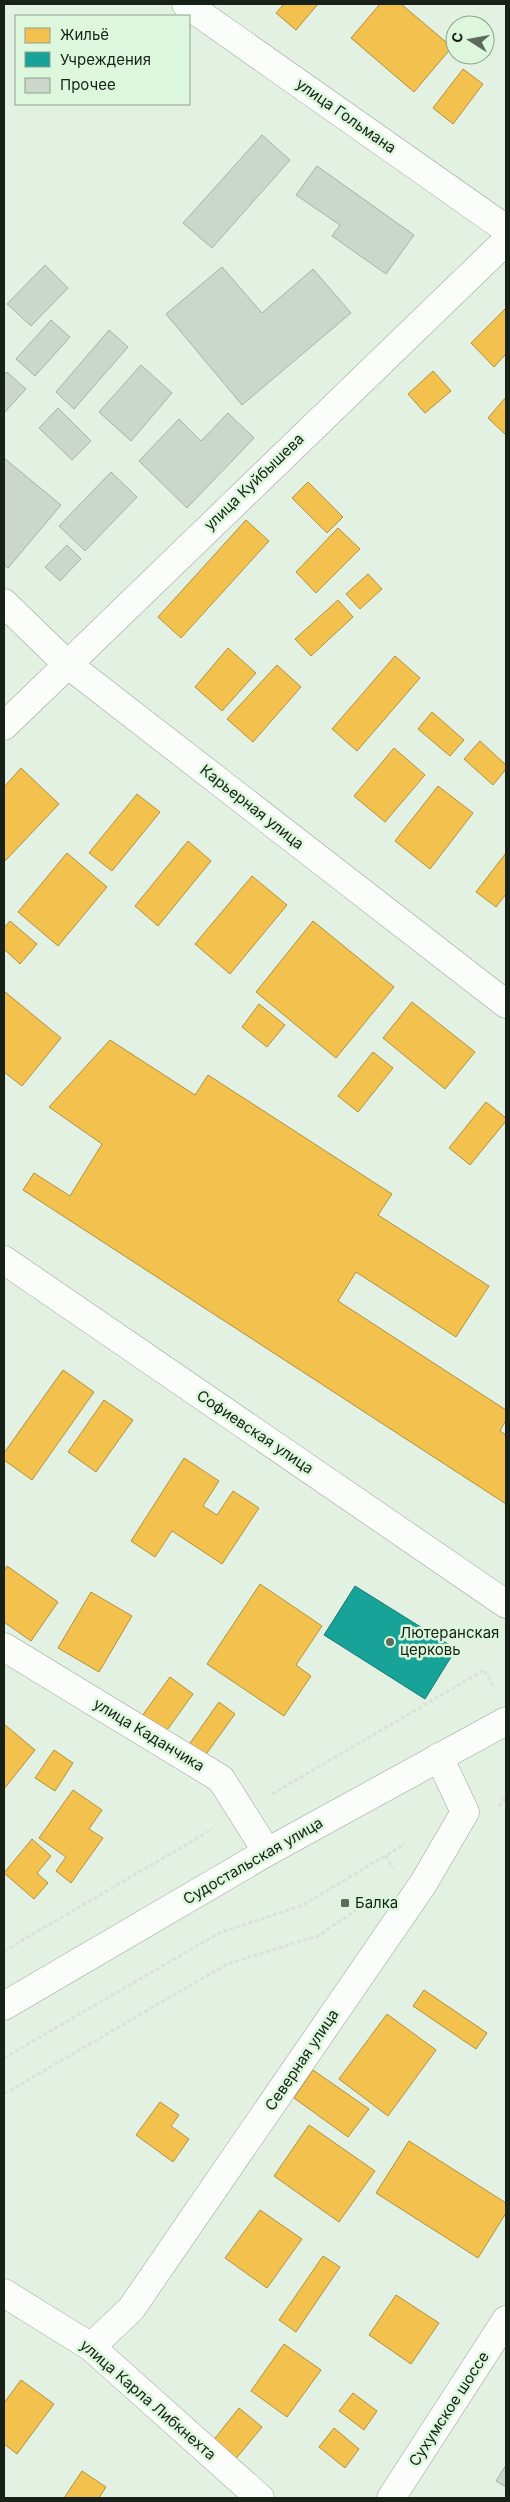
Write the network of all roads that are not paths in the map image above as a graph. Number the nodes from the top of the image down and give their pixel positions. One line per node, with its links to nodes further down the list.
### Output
1 (186, 4): 2 (main road, улица Гольмана)
2 (506, 229)
3 (506, 240): 5 (main road, улица Куйбышева)
4 (4, 603): 5 (main road, Карьерная улица)
5 (66, 663): 6 (main road, улица Куйбышева); 7 (main road, Карьерная улица)
6 (4, 726)
7 (506, 1004)
8 (4, 1260): 9 (main road, Софиевская улица)
9 (506, 1604)
10 (4, 1647): 13 (main road, улица Каданчика)
11 (506, 1721): 12 (main road, Судостальская улица)
12 (439, 1757): 13 (main road, Судостальская улица); 17 (main road, Северная улица)
13 (267, 1852): 14 (main road, Судостальская улица)
14 (4, 2006)
15 (4, 2292): 17 (main road, улица Карла Либкнехта)
16 (506, 2320): 19 (main road, Сухумское шоссе)
17 (91, 2347): 18 (main road, улица Карла Либкнехта)
18 (260, 2498)
19 (391, 2498)

